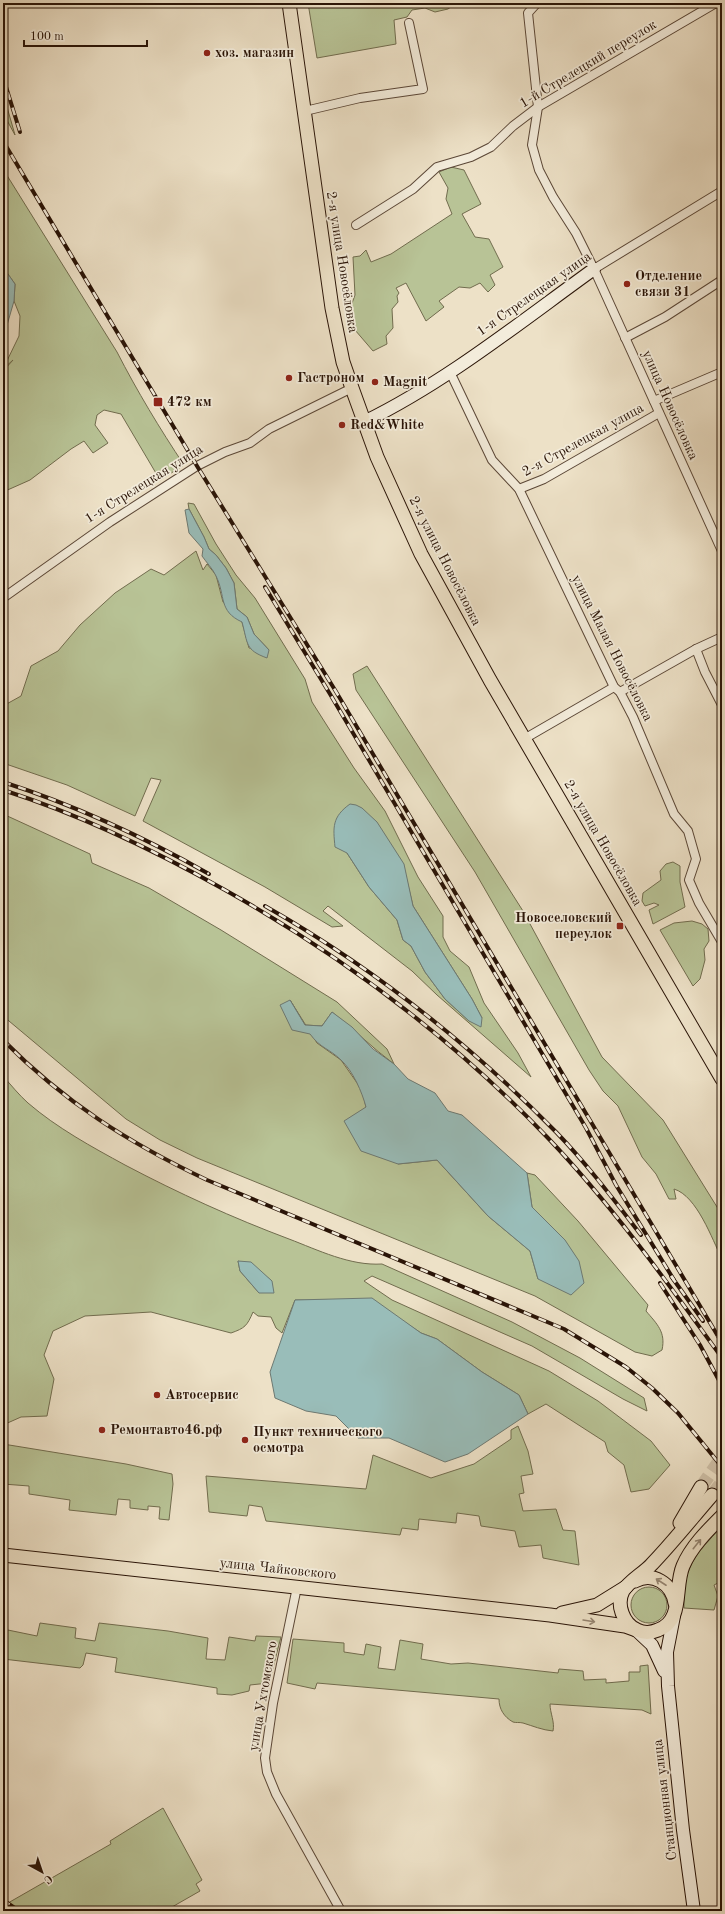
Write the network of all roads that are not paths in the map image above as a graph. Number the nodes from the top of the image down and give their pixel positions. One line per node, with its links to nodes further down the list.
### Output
1 (289, 3): 6 (main road, 2-я улица Новосёловка)
2 (537, 3): 5 (street, улица Новосёловка)
3 (716, 3): 5 (street, 1-й Стрелецкий переулок)
4 (409, 23): 6 (street)
5 (538, 107): 8 (street, 1-й Стрелецкий переулок); 9 (street, улица Новосёловка)
6 (305, 111): 14 (main road, 2-я улица Новосёловка)
7 (722, 191): 9 (street, 1-я Стрелецкая улица)
8 (356, 225)
9 (594, 269): 11 (street, улица Новосёловка); 12 (main road, 1-я Стрелецкая улица)
10 (722, 280): 11 (street)
11 (625, 338): 15 (street, улица Новосёловка)
12 (450, 372): 17 (main road, 1-я Стрелецкая улица); 18 (street, улица Малая Новосёловка)
13 (722, 372): 15 (street, 2-я Стрелецкая улица)
14 (352, 388): 17 (main road, 2-я улица Новосёловка); 20 (street, 1-я Стрелецкая улица)
15 (654, 401): 16 (street, улица Новосёловка)
16 (659, 413): 18 (street, 2-я Стрелецкая улица); 19 (street, улица Новосёловка)
17 (364, 422): 25 (main road, 2-я улица Новосёловка)
18 (519, 489): 23 (street, улица Малая Новосёловка)
19 (722, 551)
20 (3, 598)
21 (722, 637): 22 (street)
22 (696, 649): 23 (street); 24 (street)
23 (617, 689): 25 (street); 26 (street, улица Малая Новосёловка)
24 (722, 705)
25 (524, 739): 27 (main road, 2-я улица Новосёловка)
26 (722, 942)
27 (722, 1079)
28 (701, 1487): 31 (main road)
29 (712, 1495): 31 (main road)
30 (722, 1516): 35 (main road, one-way to 30)
31 (664, 1550): 33 (main road)
32 (3, 1555): 34 (main road, улица Чайковского)
33 (630, 1584): 35 (main road, one-way to 33); 36 (main road, улица Чайковского); 37 (main road)
34 (297, 1587): 36 (main road, улица Чайковского); 39 (street, улица Ухтомского)
35 (675, 1611): 37 (main road); 38 (main road, Станционная улица)
36 (550, 1615): 37 (main road, улица Чайковского, one-way to 37)
37 (636, 1630): 38 (main road, Станционная улица)
38 (668, 1686): 40 (main road, Станционная улица)
39 (341, 1911)
40 (694, 1911)

